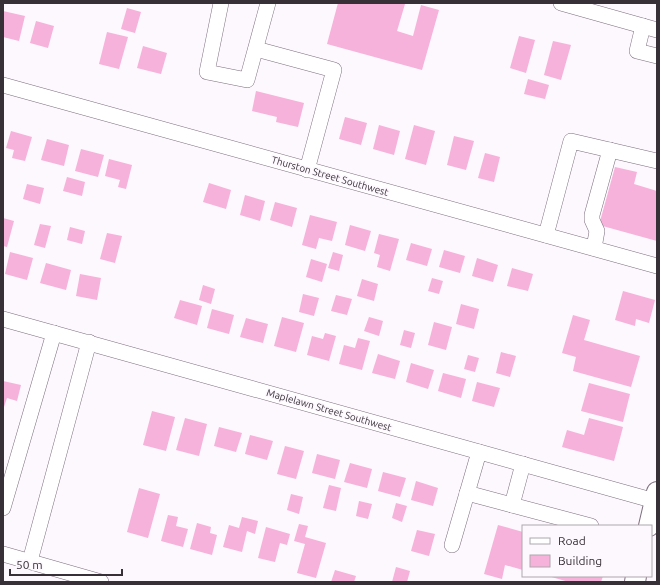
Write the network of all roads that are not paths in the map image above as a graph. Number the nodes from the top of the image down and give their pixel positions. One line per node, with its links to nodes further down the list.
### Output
1 (221, 3): 5 (street)
2 (268, 3): 5 (street)
3 (560, 3): 4 (street)
4 (650, 28): 6 (street)
5 (256, 49): 10 (street)
6 (657, 56)
7 (3, 85): 10 (street, Thurston Street Southwest)
8 (610, 150): 9 (street); 11 (street); 12 (street)
9 (657, 161)
10 (306, 170): 11 (street, Thurston Street Southwest)
11 (546, 235): 12 (street, Thurston Street Southwest)
12 (594, 248): 13 (street, Thurston Street Southwest)
13 (657, 266)
14 (3, 319): 15 (street, Maplelawn Street Southwest)
15 (54, 333): 16 (street, Maplelawn Street Southwest); 22 (street)
16 (89, 342): 17 (street, Maplelawn Street Southwest); 27 (street)
17 (479, 452): 18 (street, Maplelawn Street Southwest); 19 (street)
18 (523, 464): 20 (street, Maplelawn Street Southwest); 21 (street)
19 (468, 493): 21 (street); 25 (street)
20 (656, 501): 24 (main road)
21 (512, 505): 23 (street)
22 (3, 508)
23 (587, 525)
24 (649, 525)
25 (452, 544)
26 (3, 554): 27 (street)
27 (30, 561): 28 (street)
28 (102, 582)

